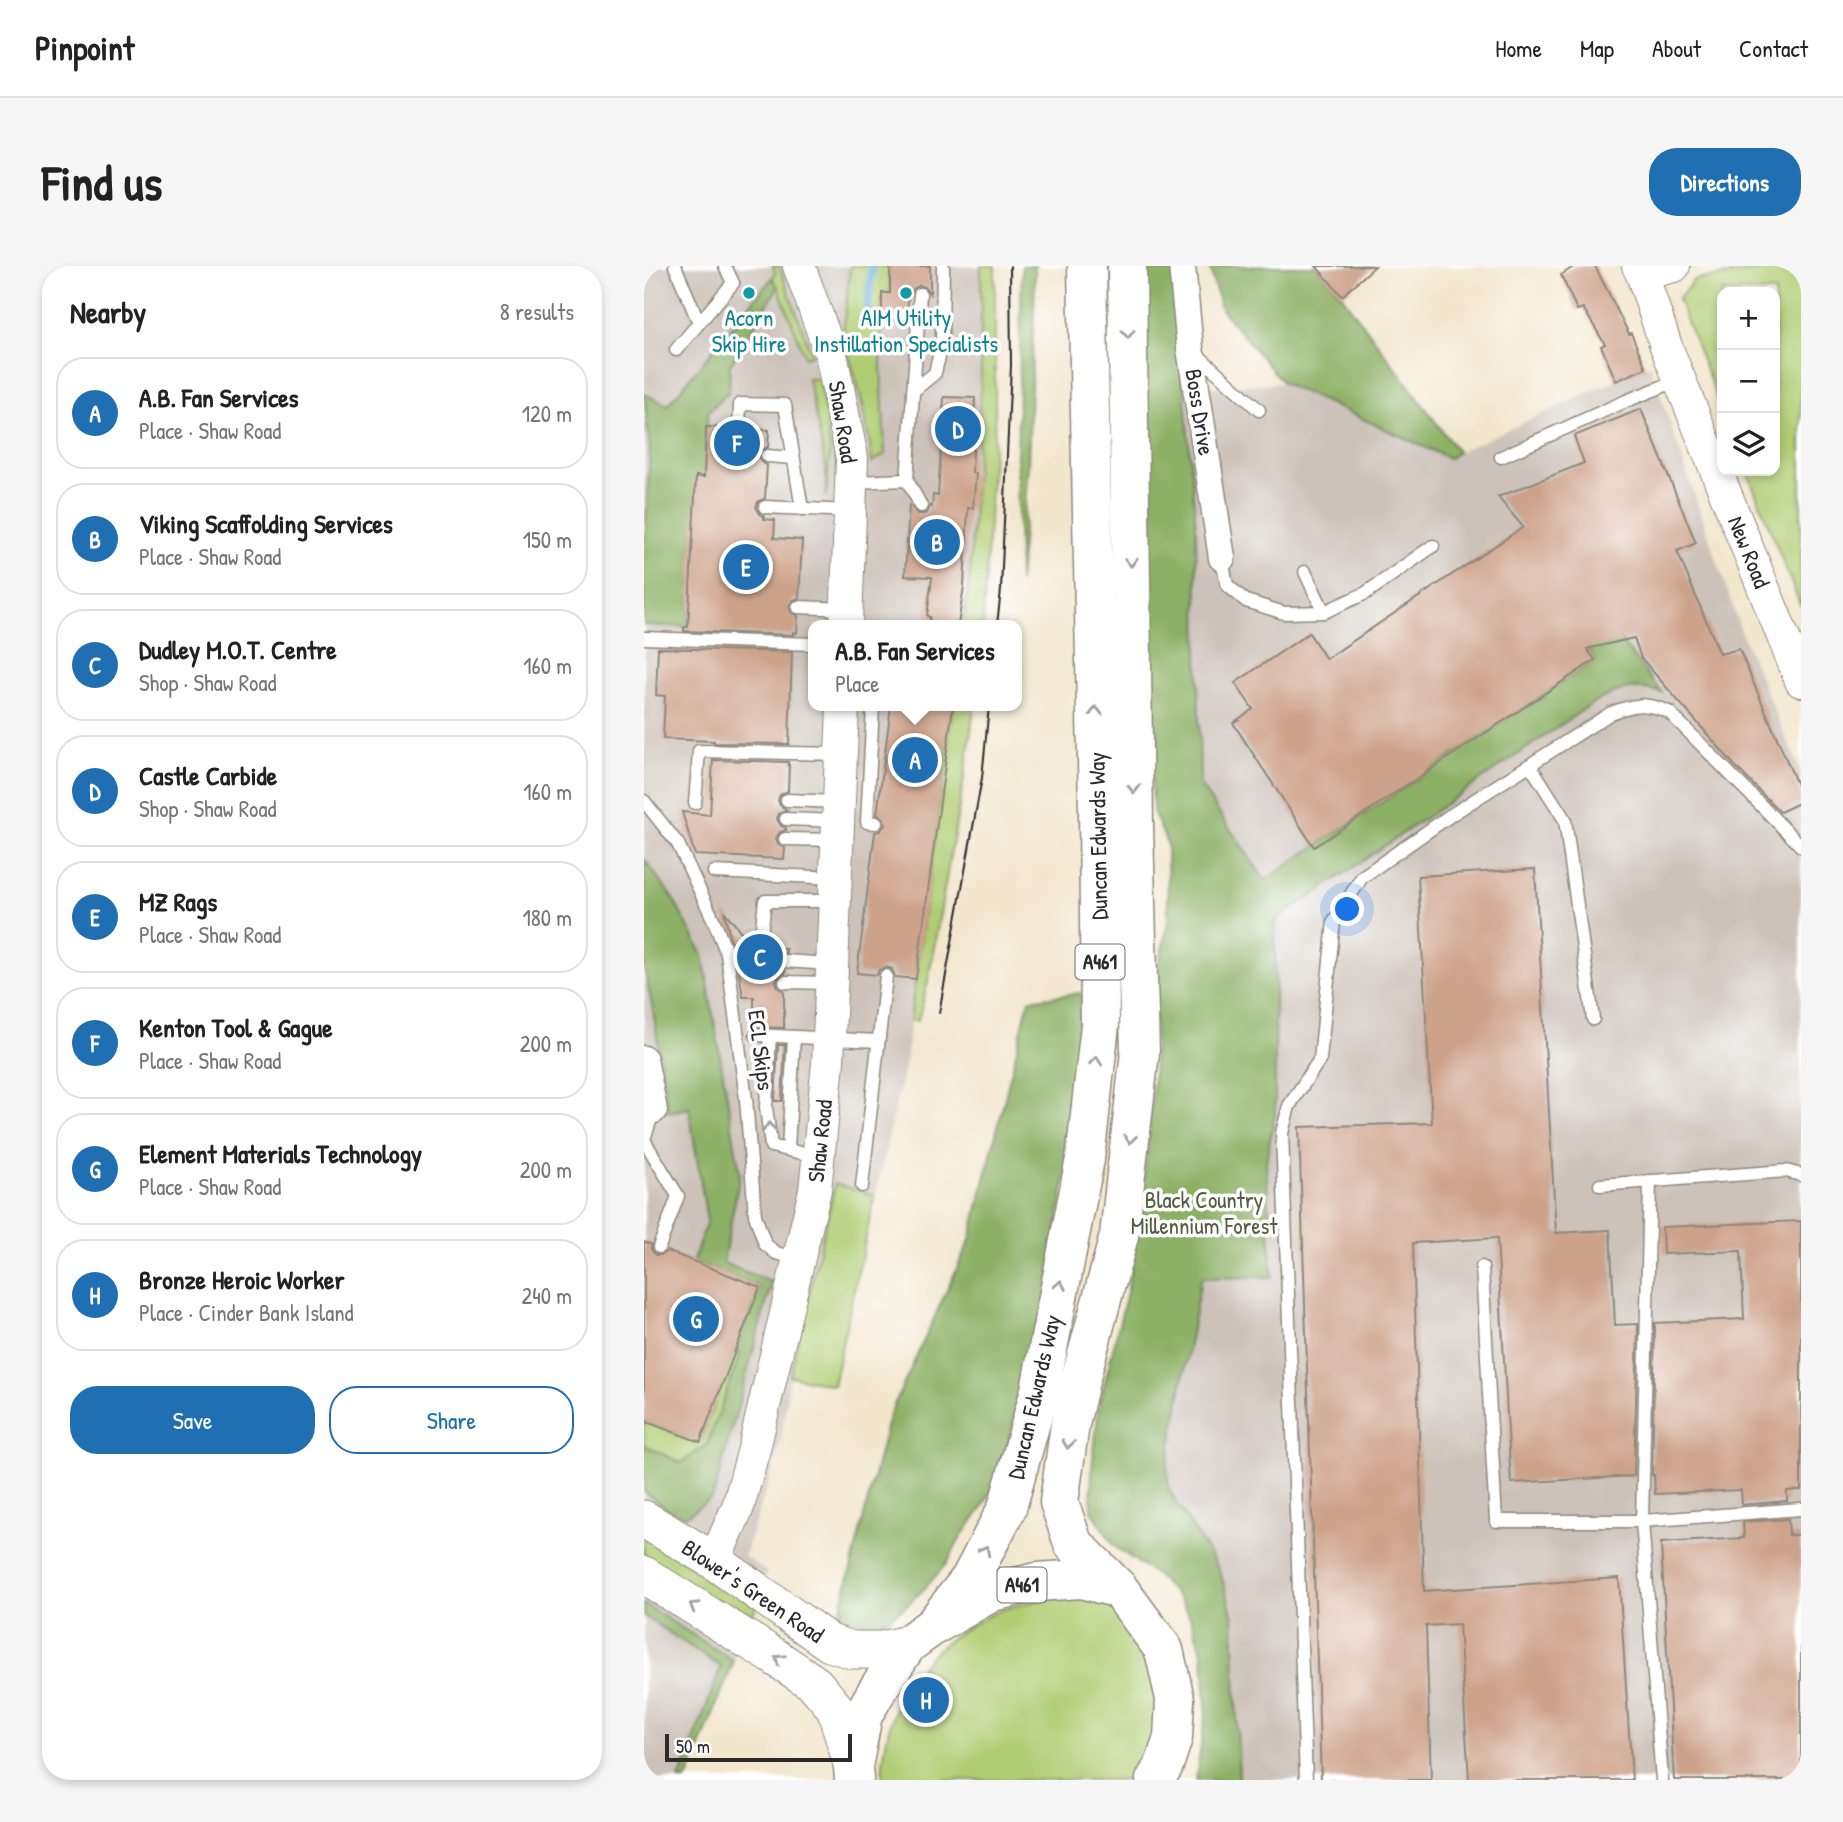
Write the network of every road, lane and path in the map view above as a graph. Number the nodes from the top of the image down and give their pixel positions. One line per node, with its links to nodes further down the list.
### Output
1 (674, 266): 11 (lane)
2 (725, 266): 11 (lane)
3 (799, 266): 22 (street, Shaw Road)
4 (943, 266): 15 (lane)
5 (1087, 266): 77 (highway, Duncan Edwards Way / A461, one-way to 5)
6 (1127, 266): 76 (highway, Duncan Edwards Way / A461, one-way to 76)
7 (1182, 266): 12 (street, Boss Drive)
8 (1674, 266): 9 (street)
9 (1640, 270): 14 (street, New Road)
10 (920, 294): 15 (lane)
11 (699, 323): 13 (lane)
12 (1190, 348): 16 (lane); 27 (street, Boss Drive)
13 (676, 350)
14 (1680, 380): 19 (lane); 34 (street, New Road)
15 (913, 391): 21 (lane)
16 (1259, 410)
17 (739, 429): 20 (lane)
18 (767, 456): 20 (lane)
19 (1501, 457)
20 (793, 458): 25 (lane)
21 (907, 480): 22 (lane); 23 (lane)
22 (851, 496): 25 (lane); 31 (street, Shaw Road)
23 (921, 506)
24 (765, 507): 25 (lane)
25 (802, 509)
26 (1433, 546): 30 (lane)
27 (1223, 558): 30 (lane)
28 (1305, 572): 30 (lane)
29 (798, 607): 31 (lane)
30 (1324, 612)
31 (846, 617)
32 (644, 638): 33 (lane)
33 (808, 644)
34 (1801, 681)
35 (843, 711): 37 (street, Shaw Road)
36 (873, 711): 44 (lane)
37 (841, 755): 41 (lane); 43 (street, Shaw Road)
38 (1530, 765): 46 (lane); 54 (lane); 80 (lane)
39 (788, 800): 43 (lane)
40 (644, 801): 69 (lane, ECL Skips)
41 (695, 803)
42 (786, 819): 43 (lane)
43 (838, 821): 45 (lane); 48 (street, Shaw Road)
44 (876, 822)
45 (785, 839)
46 (1801, 846)
47 (714, 872): 48 (lane)
48 (835, 890): 49 (lane); 51 (street, Shaw Road)
49 (761, 935)
50 (785, 961): 51 (lane)
51 (832, 974): 53 (lane); 58 (street, Shaw Road)
52 (886, 976): 59 (lane)
53 (785, 982)
54 (1593, 1019)
55 (755, 1035): 56 (lane)
56 (771, 1036): 57 (lane); 63 (lane, one-way to 56)
57 (794, 1037): 58 (lane); 63 (lane)
58 (829, 1038): 59 (lane); 63 (street, Shaw Road)
59 (878, 1041): 67 (lane)
60 (644, 1059): 61 (street)
61 (654, 1110): 62 (lane)
62 (644, 1139): 68 (lane)
63 (803, 1154): 69 (street, Shaw Road)
64 (1801, 1175): 65 (lane)
65 (1650, 1181): 66 (lane); 73 (lane)
66 (1600, 1185)
67 (862, 1186)
68 (659, 1247)
69 (799, 1259): 74 (street, Shaw Road)
70 (1482, 1267): 73 (lane)
71 (1801, 1509): 73 (lane)
72 (644, 1519): 74 (main road, Blower's Green Road)
73 (1642, 1521): 81 (lane)
74 (713, 1561): 77 (main road, Blower's Green Road)
75 (644, 1576): 78 (main road, Blower's Green Road, one-way to 75)
76 (1119, 1589): 77 (highway, A461); 79 (highway, A461)
77 (920, 1635): 78 (highway, A461)
78 (854, 1774)
79 (1155, 1780)
80 (1306, 1780)
81 (1662, 1780)

